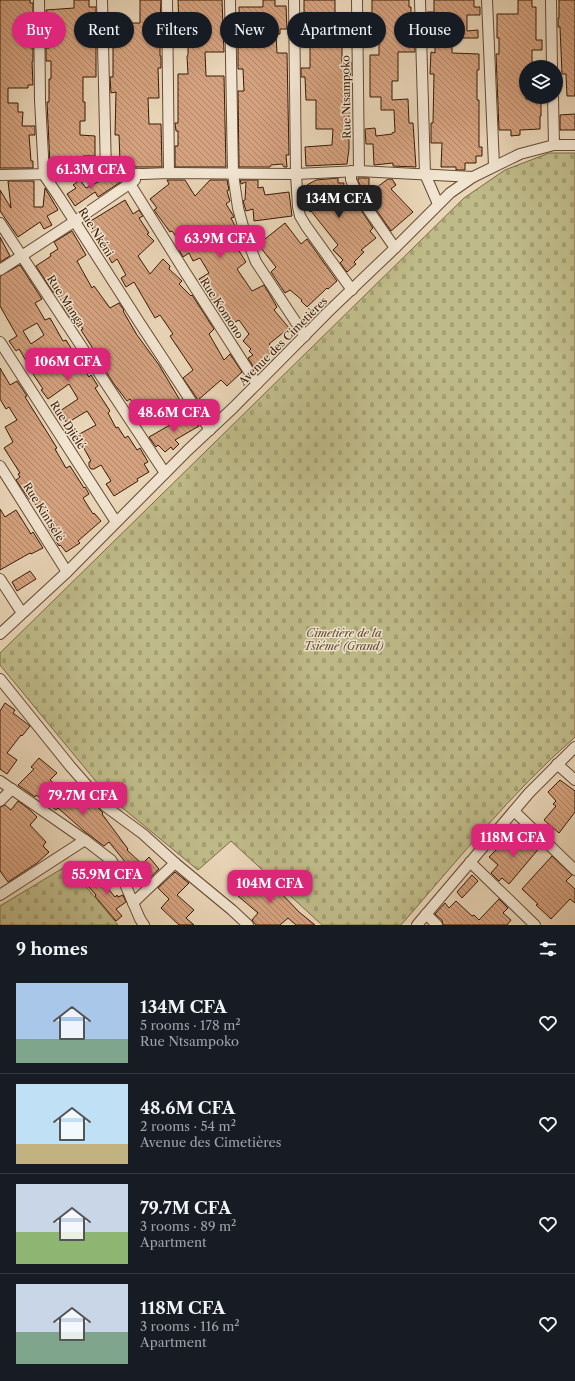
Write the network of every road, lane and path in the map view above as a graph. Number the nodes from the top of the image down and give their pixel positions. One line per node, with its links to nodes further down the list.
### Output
1 (39, 0): 23 (street)
2 (102, 0): 16 (street)
3 (167, 0): 17 (street)
4 (230, 0): 19 (street)
5 (294, 0): 20 (street)
6 (357, 0): 15 (street, Rue Ntsampoko)
7 (420, 0): 21 (street)
8 (487, 0): 14 (street)
9 (551, 0): 10 (street)
10 (552, 60)
11 (553, 104): 12 (street)
12 (554, 145): 13 (street, Avenue des Cimetières); 14 (street, Avenue des Cimetières)
13 (575, 145)
14 (494, 166): 24 (street, Avenue des Cimetières)
15 (355, 171): 20 (street); 21 (street); 29 (street, Rue Ntsampoko)
16 (106, 173): 18 (street); 23 (street)
17 (169, 173): 18 (street); 19 (street)
18 (143, 174): 25 (street)
19 (233, 174): 20 (street); 33 (street)
20 (296, 174): 32 (street)
21 (424, 174): 24 (street); 26 (street)
22 (0, 175): 23 (street)
23 (44, 175): 27 (street, Rue Nkéni)
24 (474, 177): 26 (street, Avenue des Cimetières)
25 (130, 184): 27 (street); 35 (street, Rue Komono)
26 (438, 204): 29 (street, Avenue des Cimetières)
27 (75, 221): 30 (street); 36 (street, Rue Nkéni)
28 (0, 223): 30 (street, Rue Manga)
29 (395, 248): 32 (street, Avenue des Cimetières)
30 (22, 256): 31 (street); 38 (street, Rue Manga)
31 (0, 270)
32 (352, 290): 33 (street, Avenue des Cimetières)
33 (305, 336): 35 (street, Avenue des Cimetières)
34 (0, 342): 39 (street, Rue Djiélé)
35 (257, 384): 36 (street, Avenue des Cimetières)
36 (210, 430): 38 (street, Avenue des Cimetières)
37 (0, 466): 40 (street, Rue Kintsélé)
38 (165, 473): 39 (street, Avenue des Cimetières)
39 (116, 522): 40 (street, Avenue des Cimetières)
40 (67, 572): 42 (street, Avenue des Cimetières)
41 (0, 579): 42 (street)
42 (22, 613): 43 (street, Avenue des Cimetières)
43 (0, 634)
44 (0, 679): 54 (street)
45 (575, 747): 46 (street)
46 (558, 764): 47 (street); 51 (street)
47 (575, 780)
48 (0, 782): 49 (street)
49 (12, 790): 50 (street); 52 (street)
50 (0, 801)
51 (514, 811): 53 (street); 55 (street)
52 (85, 840): 56 (street); 57 (street)
53 (470, 862): 58 (street); 63 (street)
54 (175, 863): 57 (street); 60 (street)
55 (575, 870)
56 (0, 894)
57 (133, 903): 59 (street)
58 (426, 914): 61 (street); 62 (street)
59 (144, 925)
60 (248, 925)
61 (417, 925)
62 (437, 925)
63 (535, 925)

